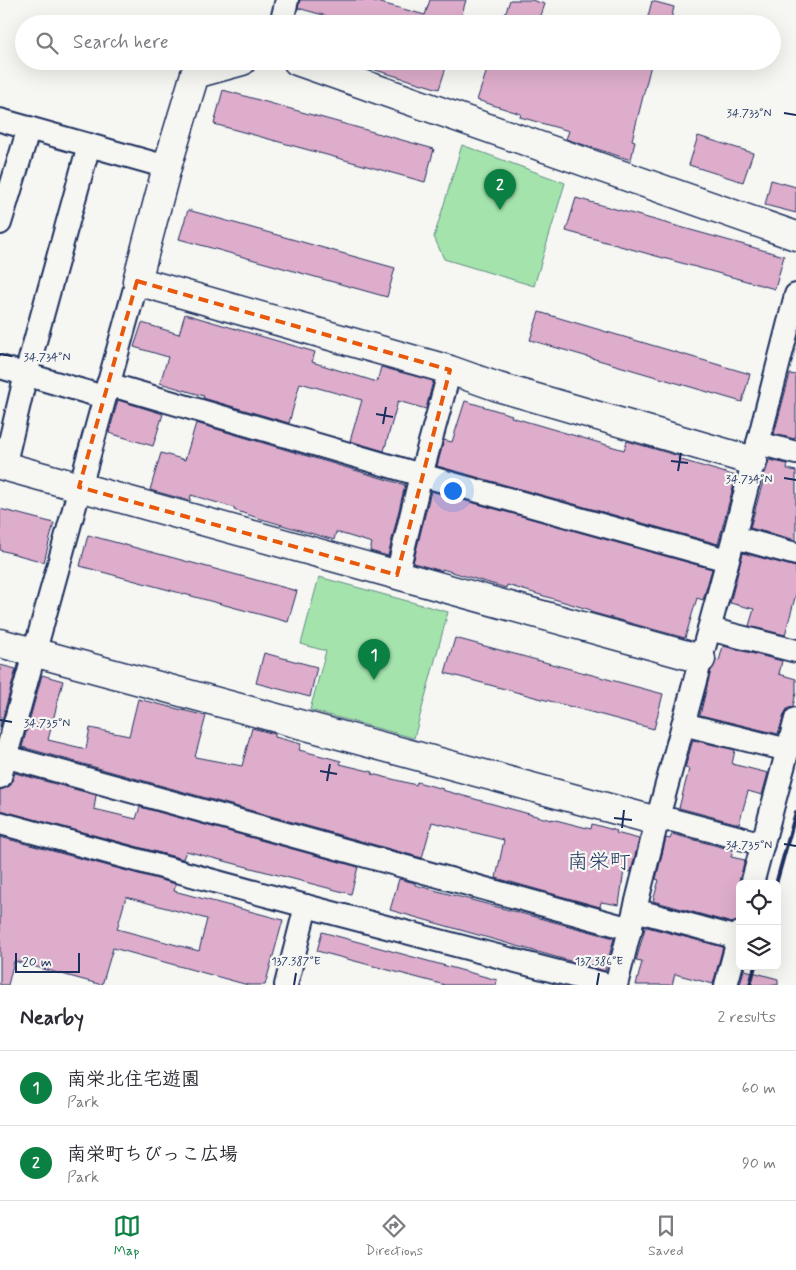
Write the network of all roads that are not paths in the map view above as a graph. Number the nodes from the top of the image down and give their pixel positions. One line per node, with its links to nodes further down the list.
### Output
1 (287, 0): 2 (street)
2 (283, 15)
3 (209, 70): 8 (street)
4 (323, 70): 10 (street)
5 (0, 120): 6 (street)
6 (29, 128): 7 (street); 9 (street)
7 (89, 145): 8 (street); 16 (street)
8 (167, 167): 11 (street)
9 (0, 223)
10 (796, 236)
11 (137, 281): 15 (street); 17 (street)
12 (796, 295): 13 (street)
13 (789, 350): 18 (street)
14 (0, 367): 16 (street)
15 (450, 370): 18 (street); 21 (street)
16 (26, 374): 17 (street); 20 (street)
17 (106, 390): 21 (street); 22 (street)
18 (756, 452): 19 (street); 23 (street)
19 (796, 453)
20 (2, 466): 22 (street)
21 (421, 474): 25 (street); 26 (street)
22 (79, 487): 26 (street); 30 (street)
23 (734, 536): 24 (street); 25 (street)
24 (796, 554)
25 (727, 560): 27 (street)
26 (397, 575): 31 (street)
27 (709, 629): 29 (street); 31 (street)
28 (0, 643): 30 (street)
29 (796, 651)
30 (34, 652): 35 (street); 36 (street)
31 (701, 659): 33 (street)
32 (796, 719): 34 (street)
33 (683, 724): 34 (street); 36 (street)
34 (788, 750): 38 (street)
35 (2, 763): 41 (street)
36 (657, 821): 38 (street); 41 (street)
37 (0, 823): 40 (street)
38 (763, 844): 39 (street)
39 (753, 880)
40 (306, 906): 44 (street); 45 (street)
41 (633, 919): 42 (street); 46 (street)
42 (736, 935)
43 (736, 947): 47 (street)
44 (286, 985)
45 (608, 985)
46 (616, 985)
47 (726, 985)

